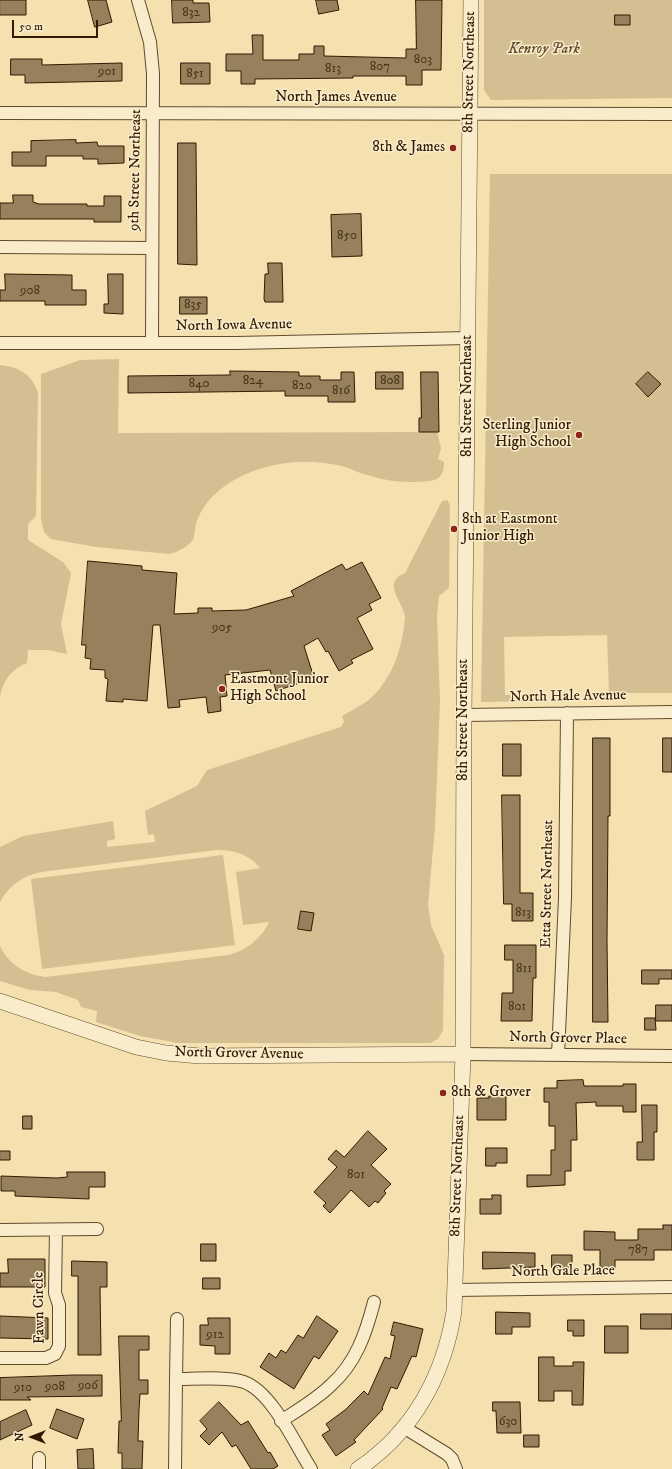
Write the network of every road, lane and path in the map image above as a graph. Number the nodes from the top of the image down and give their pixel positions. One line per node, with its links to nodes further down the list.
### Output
1 (138, 0): 4 (street, 9th Street Northeast)
2 (471, 0): 5 (street, 8th Street Northeast)
3 (0, 113): 4 (street, North James Avenue)
4 (154, 113): 5 (street, North James Avenue); 8 (street, 9th Street Northeast)
5 (469, 114): 6 (street, North James Avenue); 9 (street, 8th Street Northeast)
6 (672, 114)
7 (0, 248): 8 (street)
8 (151, 248): 11 (street, 9th Street Northeast)
9 (468, 338): 11 (street, North Iowa Avenue); 14 (street, 8th Street Northeast)
10 (0, 343): 11 (street, North Iowa Avenue)
11 (152, 343)
12 (672, 712): 13 (street, North Hale Avenue)
13 (567, 713): 14 (street, North Hale Avenue); 17 (street, Etta Street Northeast)
14 (464, 715): 16 (street, 8th Street Northeast)
15 (0, 1001): 16 (street, North Grover Avenue)
16 (463, 1054): 17 (street, North Grover Place); 23 (street, 8th Street Northeast)
17 (558, 1055): 18 (street, North Grover Place)
18 (672, 1056)
19 (97, 1229): 21 (street)
20 (0, 1230): 21 (street)
21 (56, 1230): 26 (street, Fawn Circle)
22 (672, 1287): 23 (street, North Gale Place)
23 (455, 1290): 29 (street, 8th Street Northeast)
24 (374, 1302): 28 (street)
25 (177, 1319): 27 (street)
26 (0, 1358)
27 (176, 1379): 28 (street); 30 (street)
28 (282, 1421): 31 (street)
29 (405, 1428): 32 (street, 8th Street Northeast); 33 (street)
30 (175, 1469)
31 (311, 1469)
32 (358, 1469)
33 (456, 1469)

